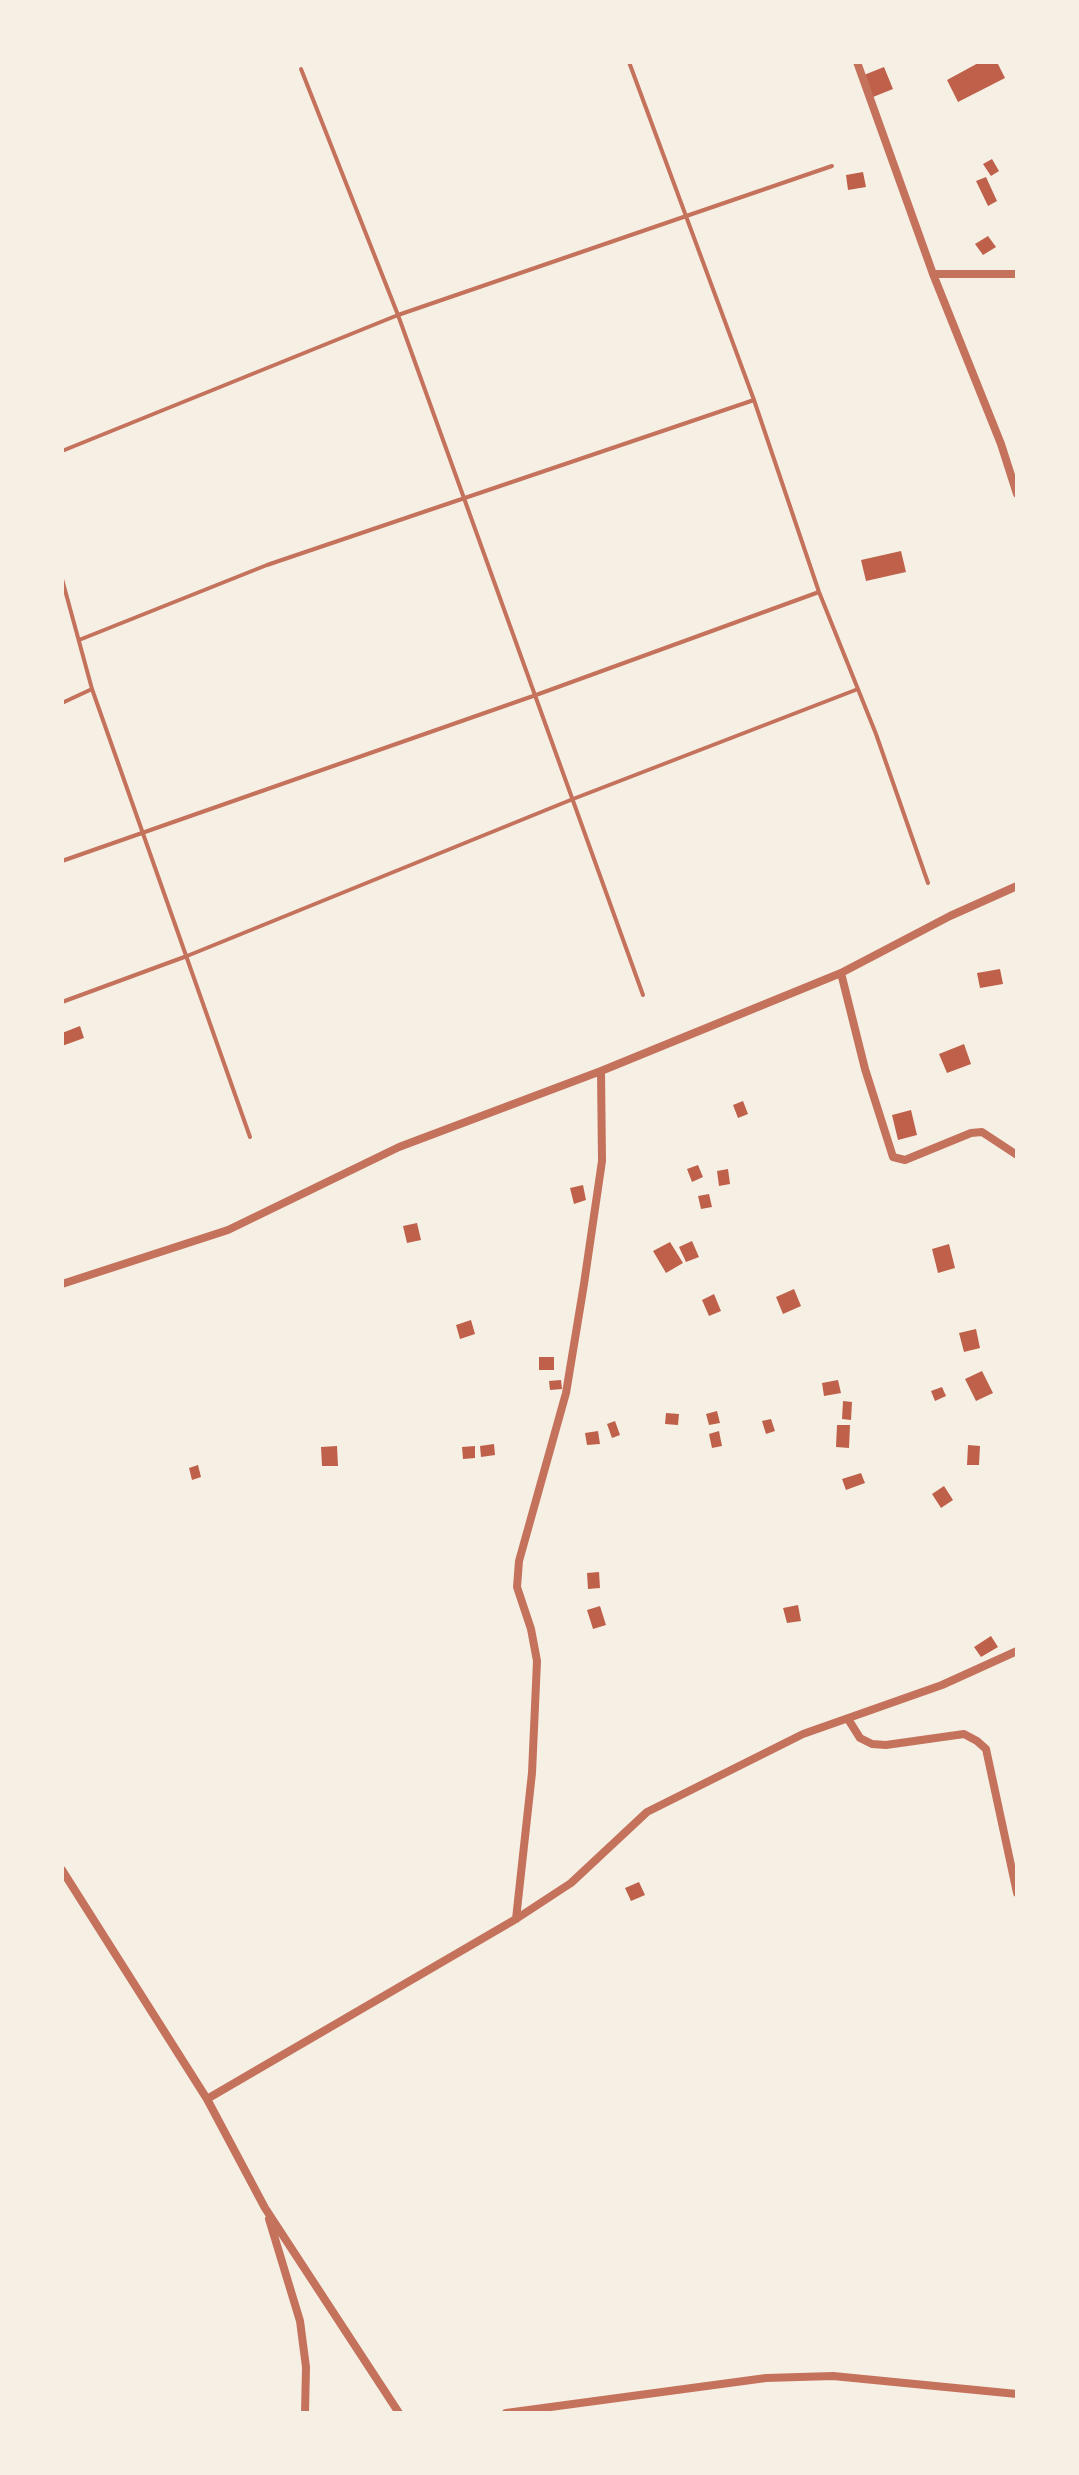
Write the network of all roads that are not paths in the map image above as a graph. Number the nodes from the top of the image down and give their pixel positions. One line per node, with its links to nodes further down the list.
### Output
1 (629, 62): 5 (lane)
2 (857, 62): 6 (street)
3 (301, 69): 8 (lane)
4 (832, 166): 5 (lane)
5 (685, 218): 8 (lane); 9 (lane)
6 (933, 274): 7 (street); 11 (street)
7 (1017, 274)
8 (398, 315): 10 (lane); 12 (lane)
9 (754, 400): 12 (lane); 14 (lane)
10 (62, 451)
11 (1017, 494)
12 (463, 500): 15 (lane); 18 (lane)
13 (62, 579): 15 (lane)
14 (819, 592): 17 (lane); 18 (lane)
15 (79, 640): 16 (lane)
16 (92, 689): 19 (lane); 21 (lane)
17 (858, 689): 20 (lane); 23 (lane)
18 (536, 695): 20 (lane); 21 (lane)
19 (62, 703)
20 (573, 799): 25 (lane); 27 (lane)
21 (142, 834): 22 (lane); 25 (lane)
22 (62, 861)
23 (928, 883)
24 (1017, 886): 26 (street)
25 (187, 956): 28 (lane); 30 (lane)
26 (841, 973): 29 (street); 31 (street)
27 (643, 995)
28 (62, 1002)
29 (601, 1071): 32 (street); 37 (street)
30 (250, 1137)
31 (1017, 1155)
32 (62, 1284)
33 (1017, 1651): 34 (street)
34 (848, 1719): 36 (street); 37 (street)
35 (62, 1870): 38 (street)
36 (1017, 1893)
37 (516, 1919): 38 (street)
38 (207, 2099): 39 (street)
39 (265, 2208): 41 (street); 42 (street)
40 (1017, 2394): 43 (street)
41 (305, 2413)
42 (399, 2413)
43 (506, 2413)

